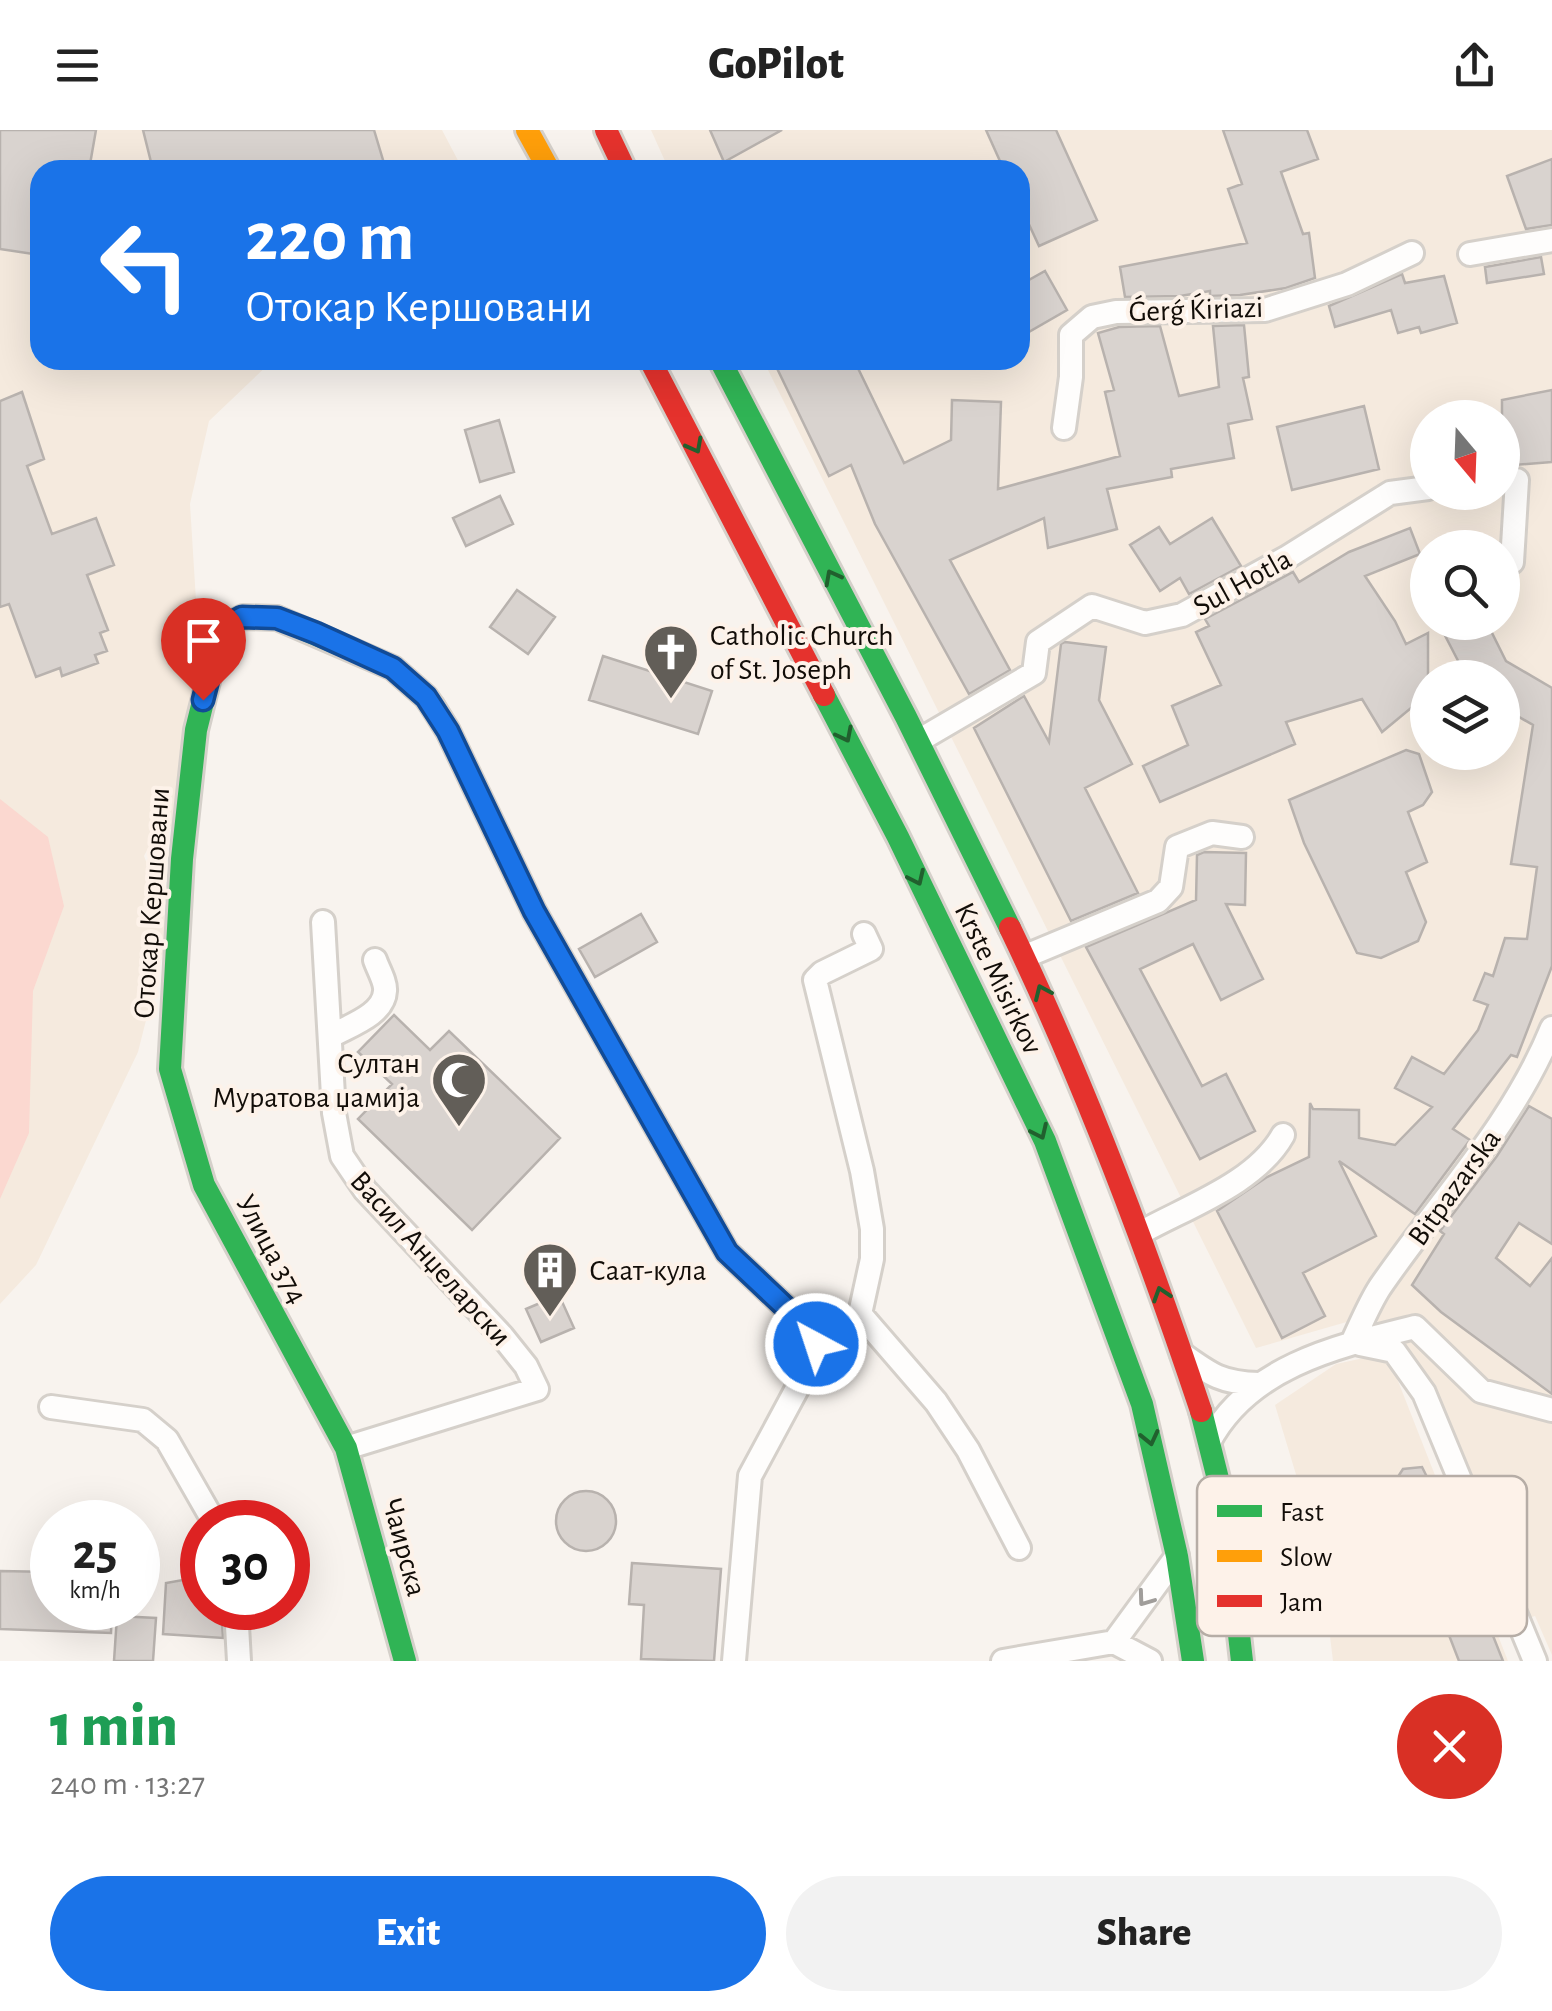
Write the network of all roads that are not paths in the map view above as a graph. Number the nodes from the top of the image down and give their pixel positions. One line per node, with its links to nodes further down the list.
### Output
1 (528, 130): 3 (street)
2 (606, 130): 4 (street)
3 (544, 160)
4 (620, 160)
5 (1552, 240): 7 (street)
6 (1412, 252): 10 (street, Ǵerǵ Ḱiriazi)
7 (1470, 254)
8 (655, 370): 36 (street, Krste Misirkov, one-way to 36)
9 (725, 370): 12 (street, Krste Misirkov, one-way to 9)
10 (1064, 428)
11 (1410, 490): 12 (street, Sul Hotla)
12 (918, 741): 16 (street, Krste Misirkov)
13 (1242, 838): 16 (street)
14 (323, 922): 19 (street, Васил Анџеларски)
15 (868, 941): 23 (street)
16 (1026, 956): 22 (street, Krste Misirkov, one-way to 16)
17 (375, 960): 19 (street)
18 (1552, 1028): 25 (street, Bitpazarska)
19 (330, 1036): 31 (street, Васил Анџеларски)
20 (170, 1069): 24 (street, Отокар Кершовани); 31 (street, Улица 374)
21 (1284, 1134): 22 (street)
22 (1142, 1232): 26 (street, Krste Misirkov, one-way to 22)
23 (860, 1314): 24 (street); 35 (street)
24 (817, 1337): 43 (street)
25 (1352, 1343): 27 (street); 29 (street); 33 (street)
26 (1181, 1353): 27 (street); 30 (street, Krste Misirkov)
27 (1259, 1384): 30 (street)
28 (51, 1407): 34 (street)
29 (1552, 1410)
30 (1210, 1442): 32 (street, Krste Misirkov)
31 (346, 1448): 42 (street, Чаирска)
32 (1216, 1476)
33 (1458, 1476)
34 (201, 1500)
35 (1019, 1548)
36 (1177, 1556): 40 (street, one-way to 40); 46 (street, Krste Misirkov)
37 (238, 1630): 41 (street)
38 (1239, 1636): 47 (street, Krste Misirkov)
39 (1525, 1636): 48 (street)
40 (1114, 1642): 44 (street); 45 (street)
41 (240, 1661)
42 (405, 1661)
43 (734, 1661)
44 (1003, 1661)
45 (1150, 1661)
46 (1193, 1661)
47 (1242, 1661)
48 (1535, 1661)

